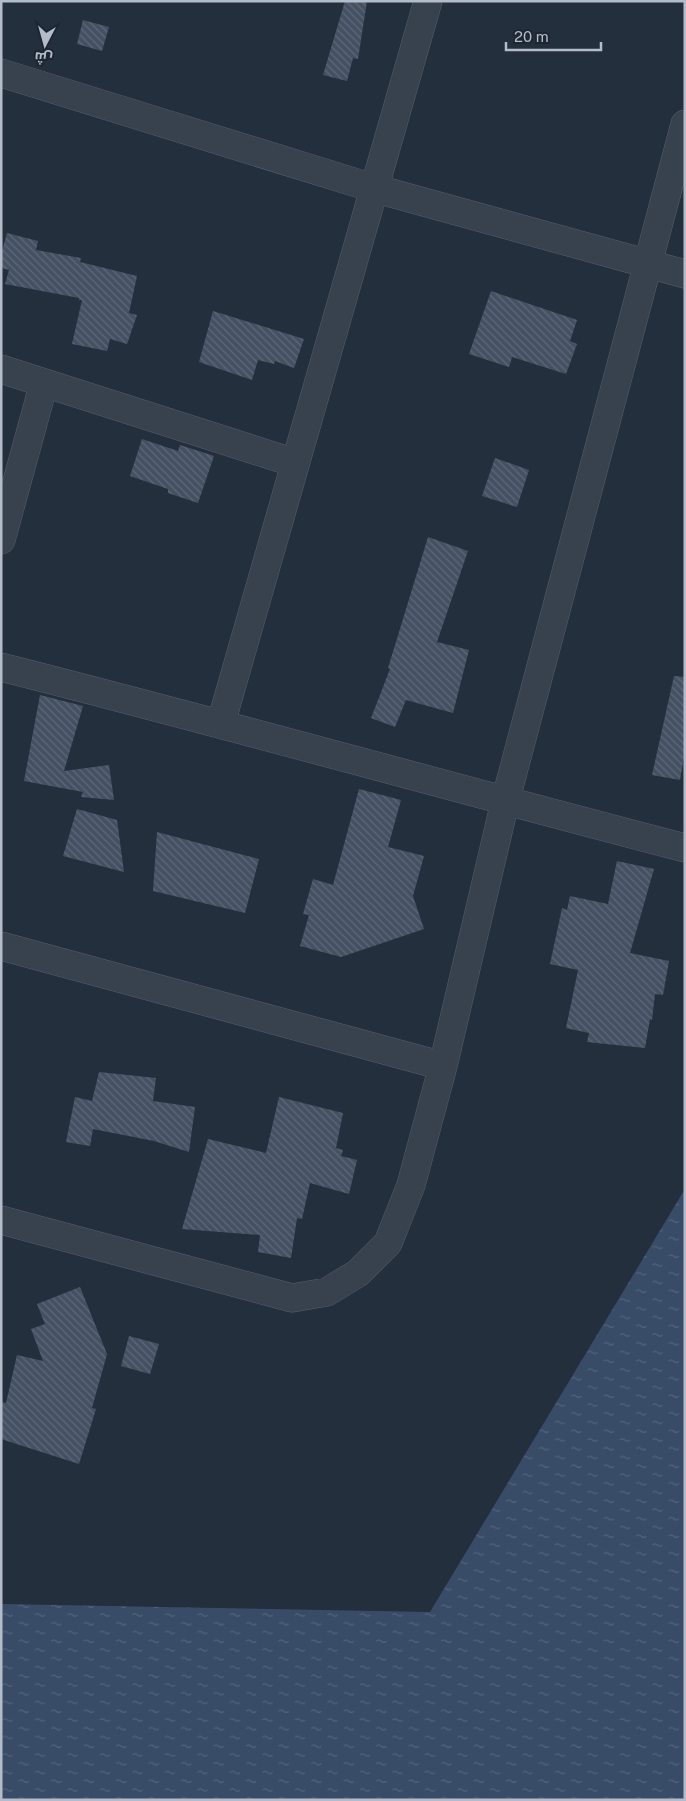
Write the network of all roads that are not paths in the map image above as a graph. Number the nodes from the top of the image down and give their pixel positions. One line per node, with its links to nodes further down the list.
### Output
1 (428, 1): 4 (street)
2 (1, 74): 4 (street)
3 (685, 124): 5 (street)
4 (373, 188): 5 (street); 9 (street)
5 (649, 264): 6 (street); 13 (street)
6 (685, 274)
7 (1, 369): 8 (street)
8 (44, 383): 9 (street); 10 (street)
9 (294, 463): 12 (street)
10 (1, 540)
11 (1, 667): 12 (street)
12 (221, 722): 13 (street)
13 (505, 802): 14 (street); 16 (street)
14 (685, 848)
15 (1, 946): 16 (street)
16 (443, 1066): 17 (street)
17 (1, 1220)

